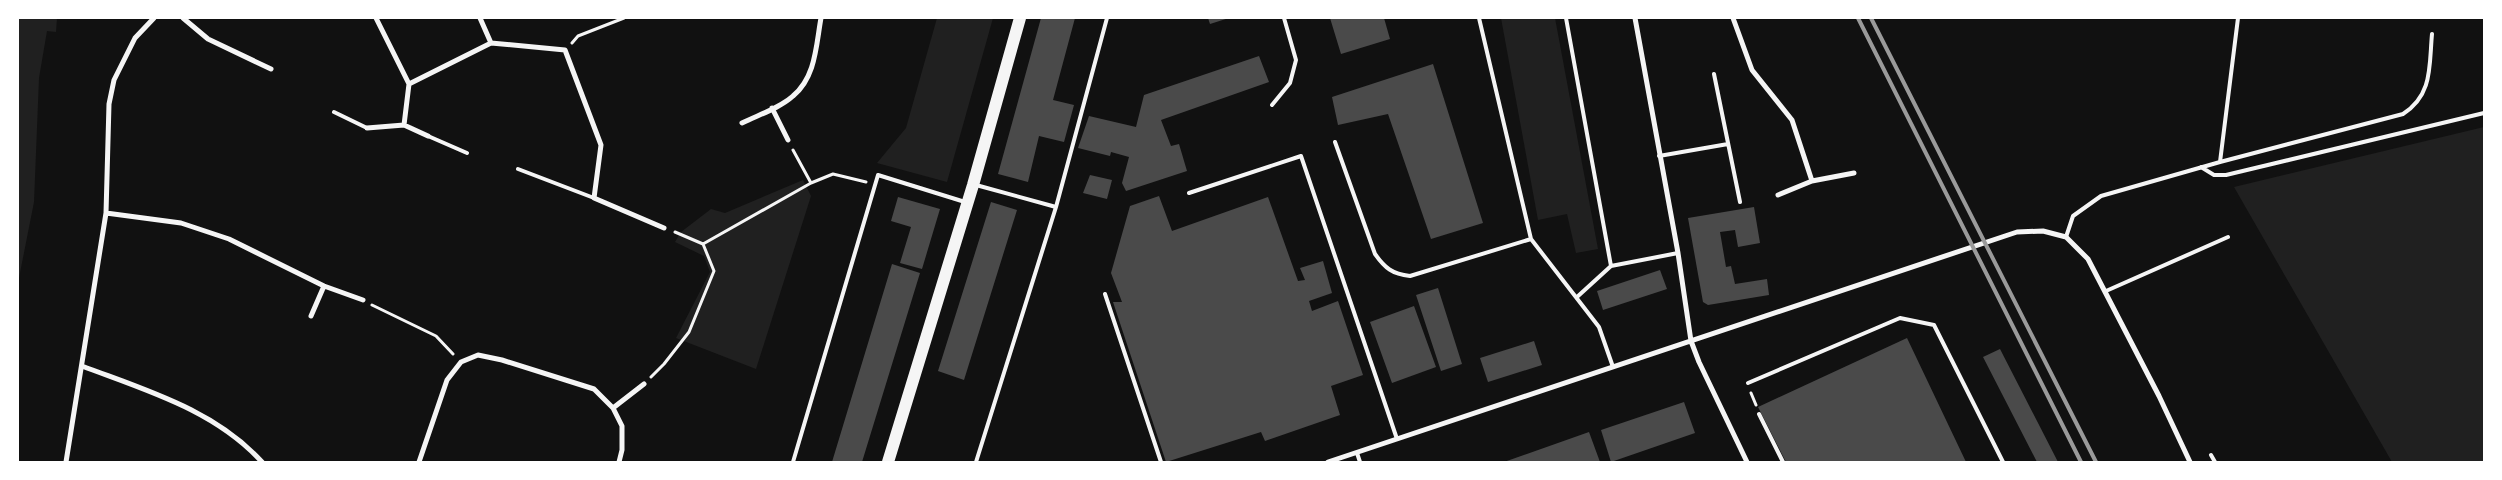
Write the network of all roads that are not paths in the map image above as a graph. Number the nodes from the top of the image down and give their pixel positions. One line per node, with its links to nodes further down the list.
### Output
1 (154, 18): 44 (street)
2 (183, 18): 16 (street)
3 (376, 18): 18 (street)
4 (480, 18): 15 (street)
5 (821, 18): 20 (street)
6 (1020, 18): 37 (main road)
7 (1107, 18): 43 (lane)
8 (1284, 18): 19 (lane)
9 (1479, 18): 47 (lane)
10 (1566, 18): 50 (lane)
11 (1634, 18): 31 (street)
12 (1733, 18): 36 (street)
13 (2238, 18): 32 (lane)
14 (2432, 34): 32 (lane)
15 (491, 43): 18 (street); 40 (street)
16 (271, 69)
17 (1714, 74): 29 (lane)
18 (409, 84): 24 (street)
19 (1272, 106)
20 (772, 108): 23 (street); 27 (street)
21 (334, 112): 25 (lane)
22 (2484, 113): 33 (lane)
23 (742, 123)
24 (404, 125): 25 (street); 26 (street)
25 (367, 128)
26 (428, 136): 30 (lane)
27 (788, 140)
28 (1335, 142): 47 (lane)
29 (1728, 144): 31 (lane); 42 (lane)
30 (467, 153)
31 (1659, 156): 49 (street)
32 (2220, 162): 33 (lane)
33 (2201, 167): 48 (lane)
34 (518, 169): 40 (lane)
35 (1854, 173): 36 (street)
36 (1812, 181): 39 (street)
37 (973, 184): 41 (main road); 43 (lane)
38 (1189, 193): 64 (lane)
39 (1778, 195)
40 (594, 198): 45 (street)
41 (967, 202): 71 (lane); 72 (main road)
42 (1740, 202)
43 (1056, 207): 73 (lane)
44 (106, 213): 51 (street); 58 (street)
45 (664, 228)
46 (2228, 237): 52 (lane)
47 (1531, 238): 54 (lane)
48 (2066, 238): 52 (street); 57 (street)
49 (1678, 253): 50 (lane); 57 (street)
50 (1611, 266): 54 (lane)
51 (324, 286): 55 (street); 56 (street)
52 (2106, 292): 80 (street)
53 (1105, 294): 74 (lane)
54 (1577, 297): 59 (lane)
55 (363, 300)
56 (311, 316)
57 (1691, 341): 59 (street); 77 (street)
58 (82, 366): 67 (street); 68 (street)
59 (1613, 366): 64 (street)
60 (1748, 383): 79 (lane)
61 (644, 384): 62 (street)
62 (613, 408): 69 (street); 70 (street)
63 (1759, 414): 78 (lane)
64 (1397, 439): 65 (street)
65 (1356, 453): 75 (street); 76 (lane)
66 (2211, 455): 81 (lane)
67 (66, 462)
68 (262, 462)
69 (419, 462)
70 (620, 462)
71 (793, 462)
72 (888, 462)
73 (976, 462)
74 (1161, 462)
75 (1328, 462)
76 (1360, 462)
77 (1748, 462)
78 (1784, 462)
79 (2003, 462)
80 (2190, 462)
81 (2215, 462)

